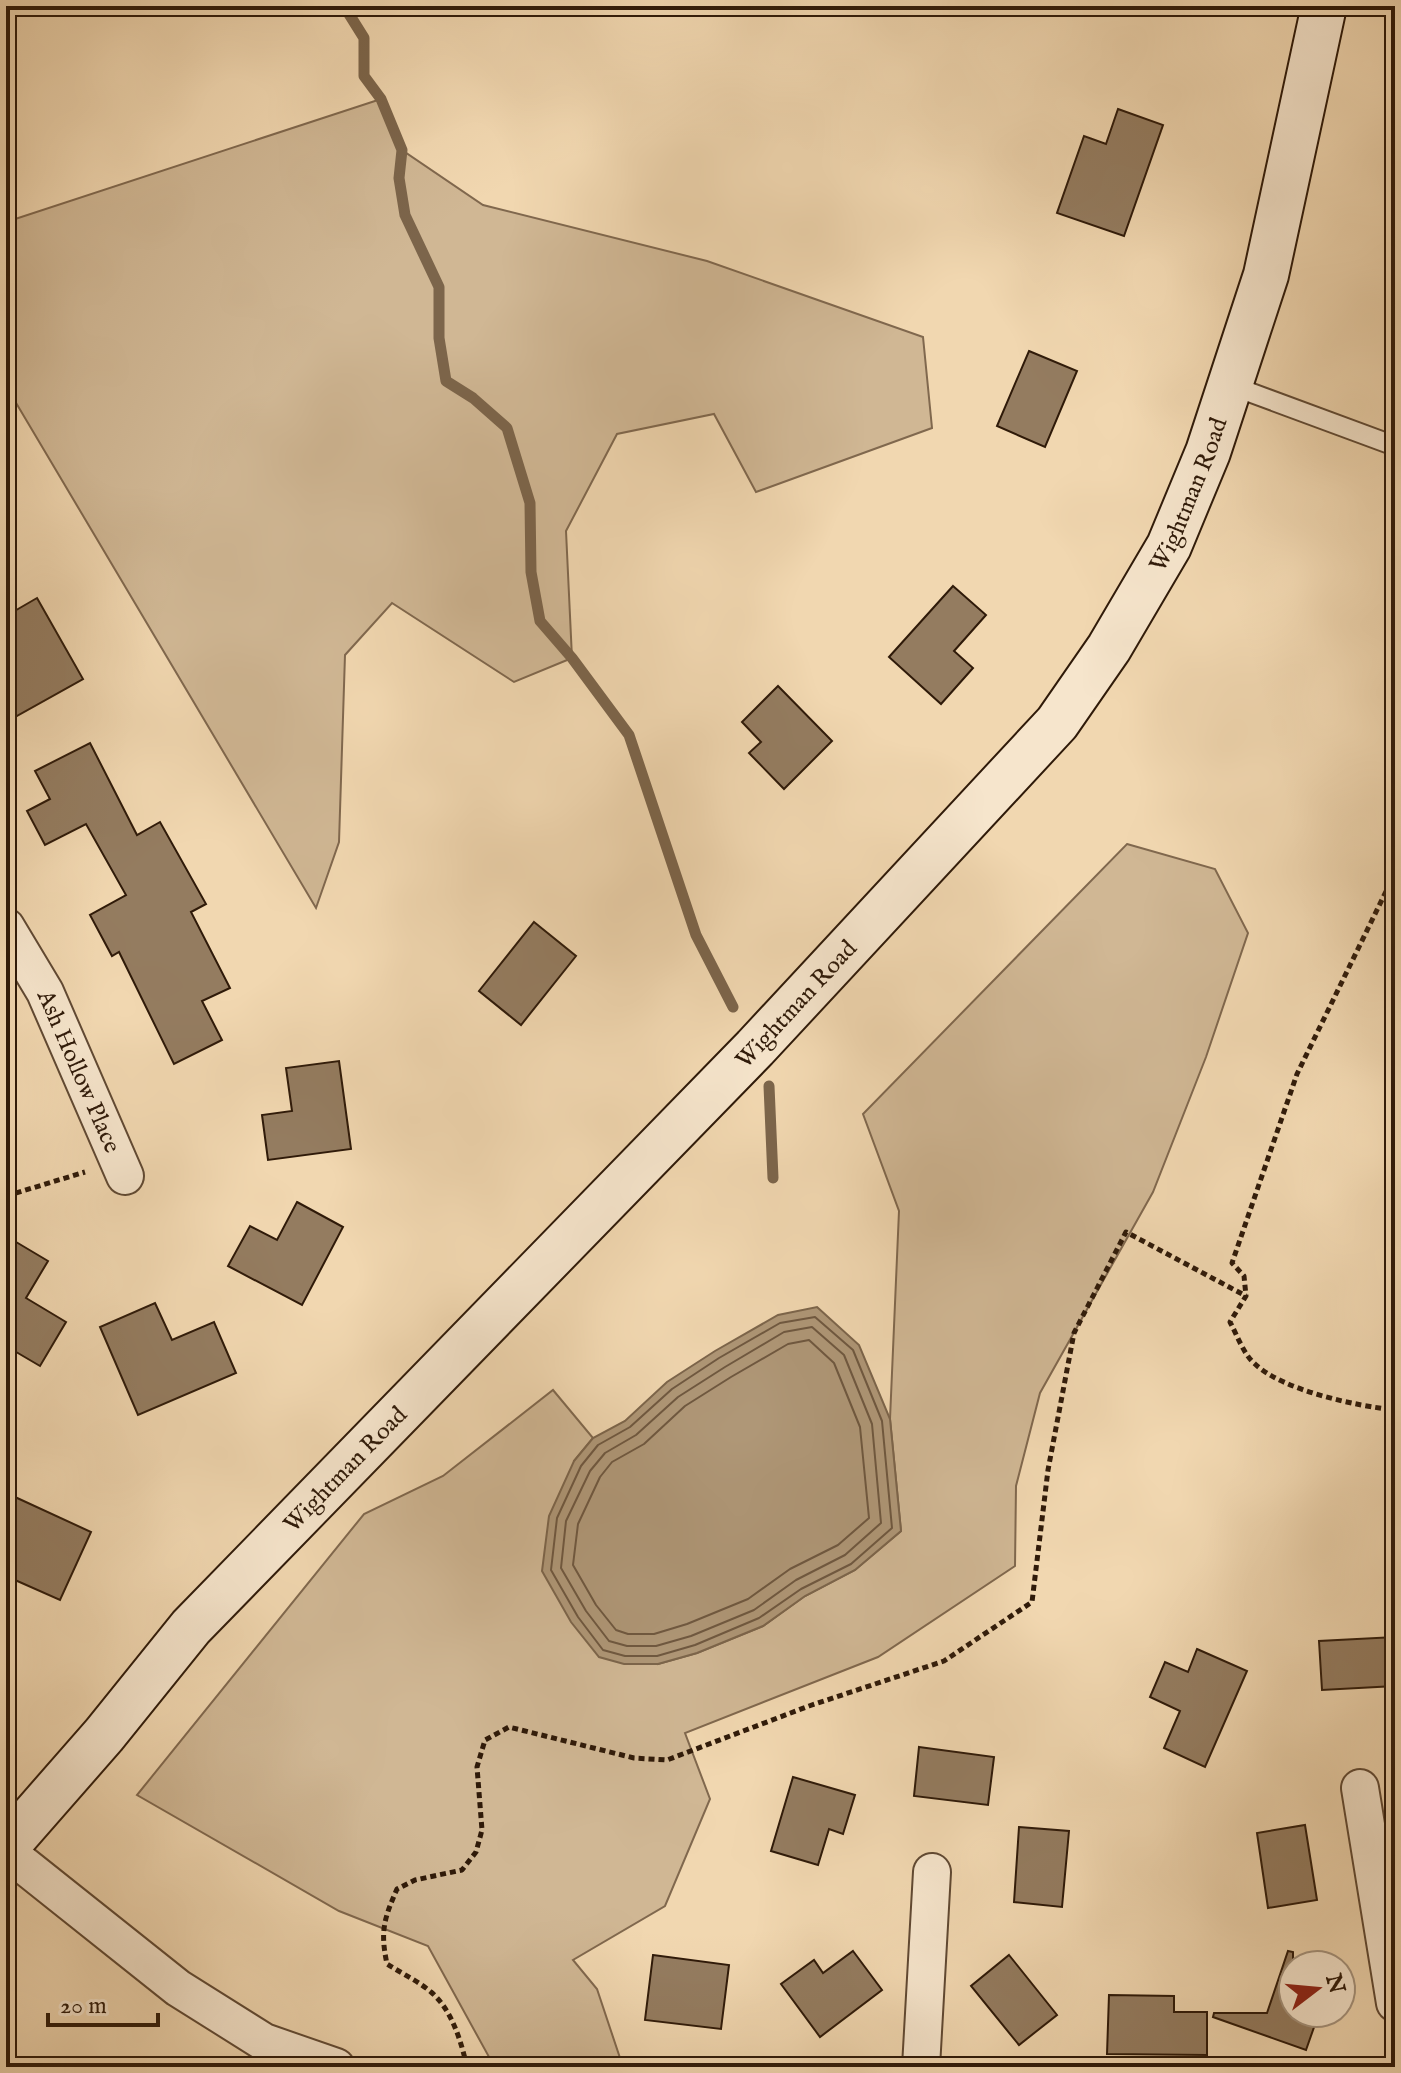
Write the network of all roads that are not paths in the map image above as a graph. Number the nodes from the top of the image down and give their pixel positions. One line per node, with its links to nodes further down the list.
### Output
1 (1324, 6): 2 (main road, Wightman Road)
2 (1230, 385): 3 (lane); 7 (main road, Wightman Road)
3 (1395, 446)
4 (6, 927): 5 (street, Ash Hollow Place)
5 (122, 1170)
6 (1360, 1788): 9 (street)
7 (6, 1849): 10 (street)
8 (932, 1872): 11 (street)
9 (1395, 2003)
10 (336, 2067)
11 (921, 2067)

